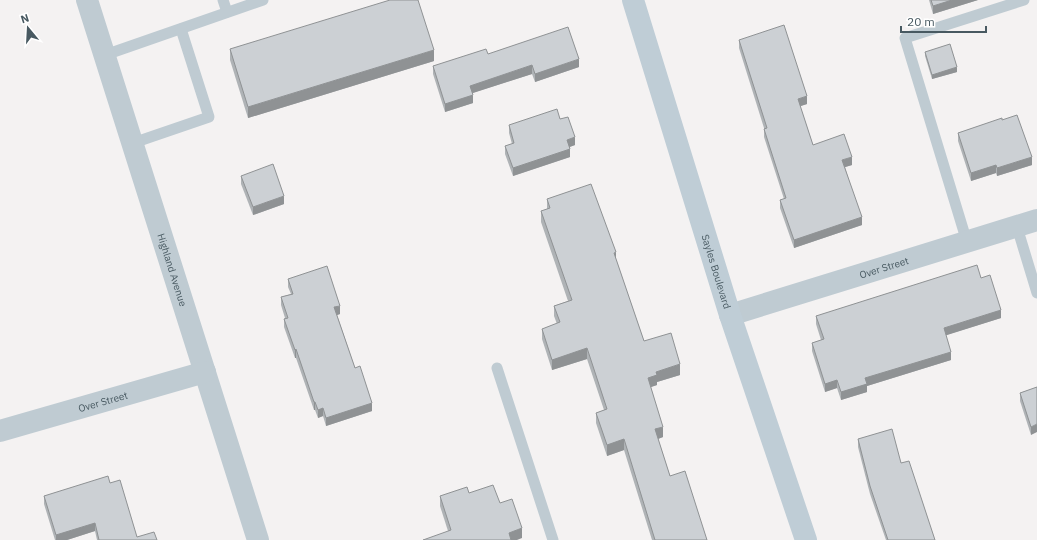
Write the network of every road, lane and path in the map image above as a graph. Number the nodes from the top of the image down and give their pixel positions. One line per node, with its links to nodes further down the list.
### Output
1 (87, 0): 8 (street, Highland Avenue)
2 (223, 0): 6 (lane)
3 (263, 0): 6 (lane)
4 (633, 0): 14 (main road, Sayles Boulevard)
5 (1024, 0): 12 (lane)
6 (227, 12): 7 (lane)
7 (181, 29): 8 (lane); 9 (lane)
8 (105, 55): 9 (street, Highland Avenue)
9 (133, 143): 16 (street, Highland Avenue)
10 (1037, 220): 11 (street, Over Street)
11 (1016, 227): 12 (street, Over Street); 13 (lane)
12 (967, 242): 14 (street, Over Street)
13 (1037, 292)
14 (730, 315): 20 (main road, Sayles Boulevard)
15 (497, 368): 19 (lane)
16 (205, 372): 17 (street, Over Street); 18 (street, Highland Avenue)
17 (0, 431)
18 (258, 540)
19 (553, 540)
20 (806, 540)

